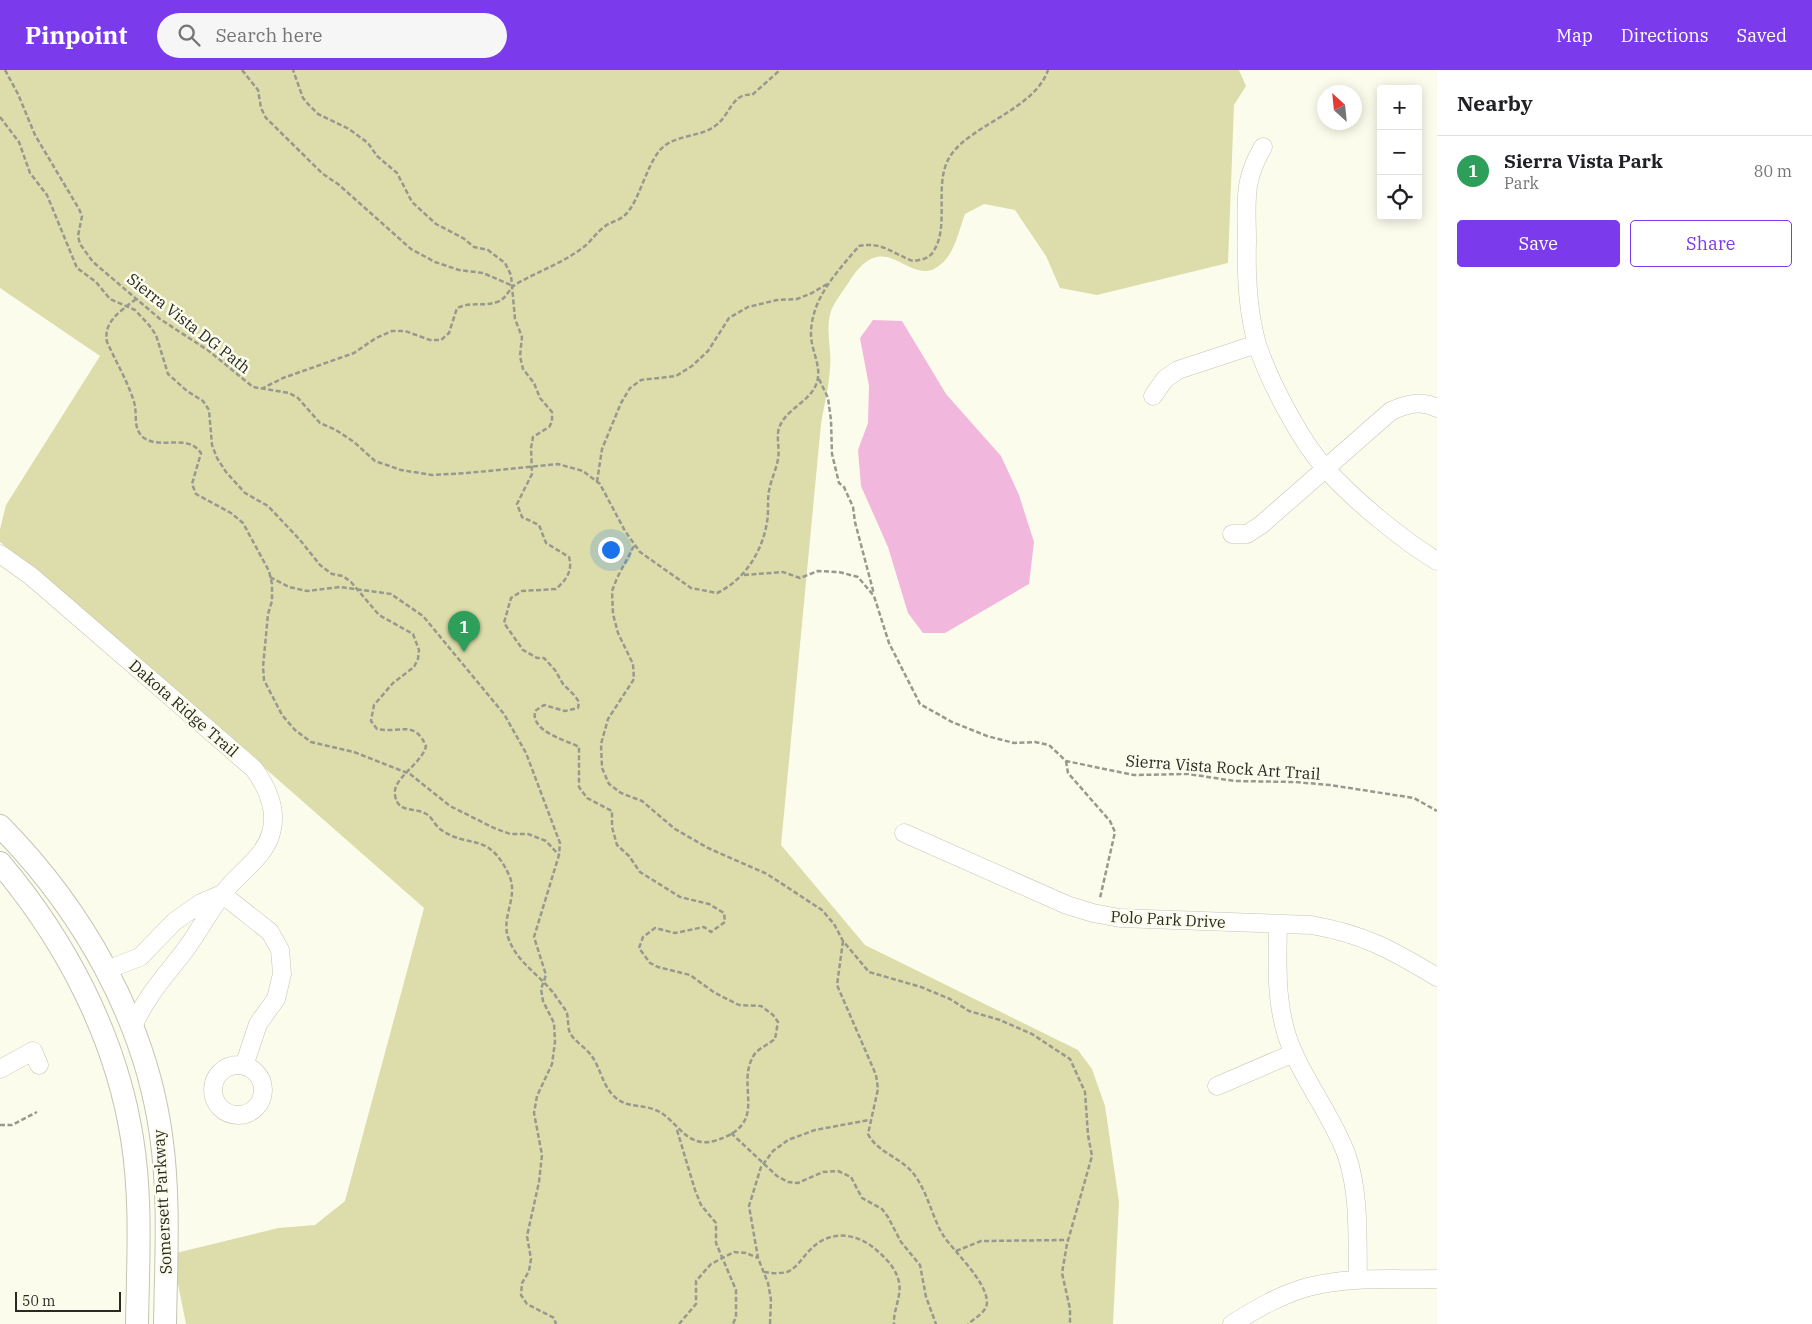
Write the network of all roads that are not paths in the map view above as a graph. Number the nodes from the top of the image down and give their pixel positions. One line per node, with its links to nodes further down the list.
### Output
1 (1263, 147): 2 (street)
2 (1257, 344): 3 (street); 5 (street)
3 (1153, 396)
4 (1437, 408): 5 (street)
5 (1325, 469): 6 (street); 8 (street)
6 (1232, 534)
7 (0, 554): 12 (street, Dakota Ridge Trail)
8 (1437, 561)
9 (0, 826): 14 (main road, Somersett Parkway)
10 (904, 833): 13 (street, Polo Park Drive)
11 (0, 864): 24 (main road, Somersett Parkway)
12 (222, 894): 14 (street, Dakota Ridge Trail); 16 (street, Dakota Ridge Trail); 19 (street)
13 (1278, 924): 15 (street, Polo Park Drive); 17 (street)
14 (106, 970): 16 (main road, Somersett Parkway)
15 (1437, 977)
16 (133, 1027): 25 (main road, Somersett Parkway)
17 (1294, 1053): 21 (street); 23 (street)
18 (39, 1065): 20 (street)
19 (244, 1066)
20 (0, 1069)
21 (1217, 1086)
22 (1437, 1279): 23 (street)
23 (1358, 1280): 26 (street)
24 (138, 1324)
25 (165, 1324)
26 (1232, 1324)

